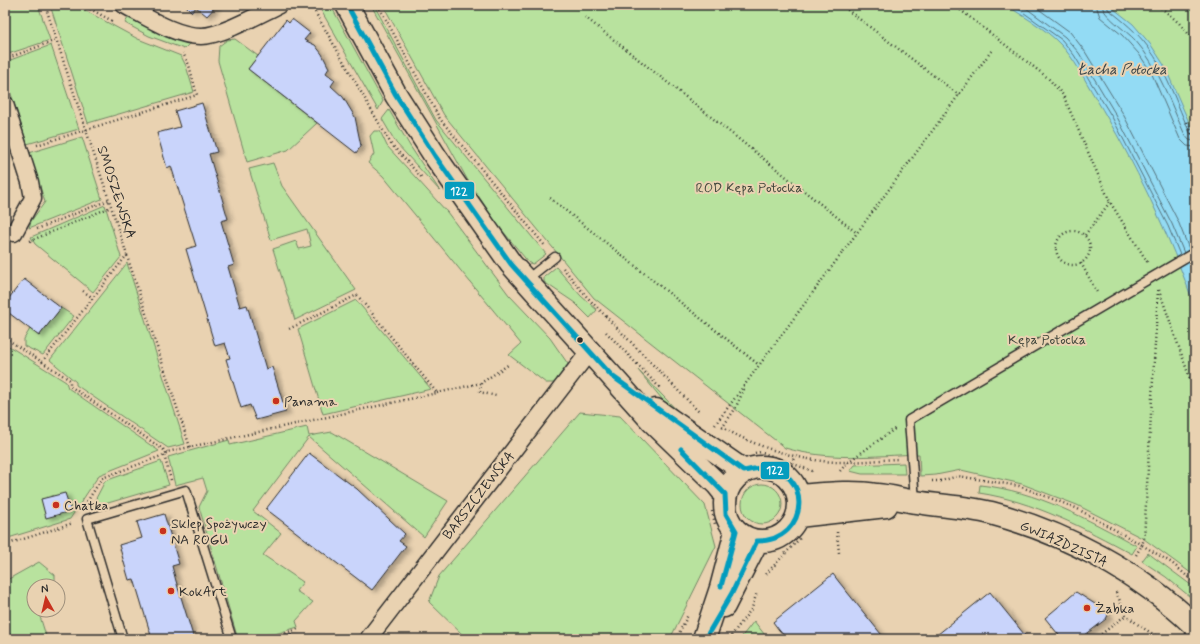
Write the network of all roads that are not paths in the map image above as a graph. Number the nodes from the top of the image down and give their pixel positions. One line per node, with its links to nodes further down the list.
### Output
1 (124, 5): 2 (street)
2 (279, 5)
3 (347, 5): 8 (street)
4 (5, 104): 5 (street)
5 (20, 238)
6 (1195, 252): 13 (lane)
7 (555, 257): 8 (lane)
8 (525, 280): 9 (street)
9 (589, 352): 10 (street); 20 (street, BARSZCZEWSKA)
10 (612, 376): 11 (street); 12 (street)
11 (744, 471): 12 (street); 14 (street)
12 (725, 494): 15 (street)
13 (915, 502): 14 (street, GWIAŹDZISTA); 17 (street, GWIAŹDZISTA)
14 (801, 515): 16 (street)
15 (736, 531): 16 (street); 21 (street)
16 (757, 541): 21 (street)
17 (1195, 626)
18 (123, 639): 19 (lane)
19 (232, 639)
20 (368, 639)
21 (704, 639)

